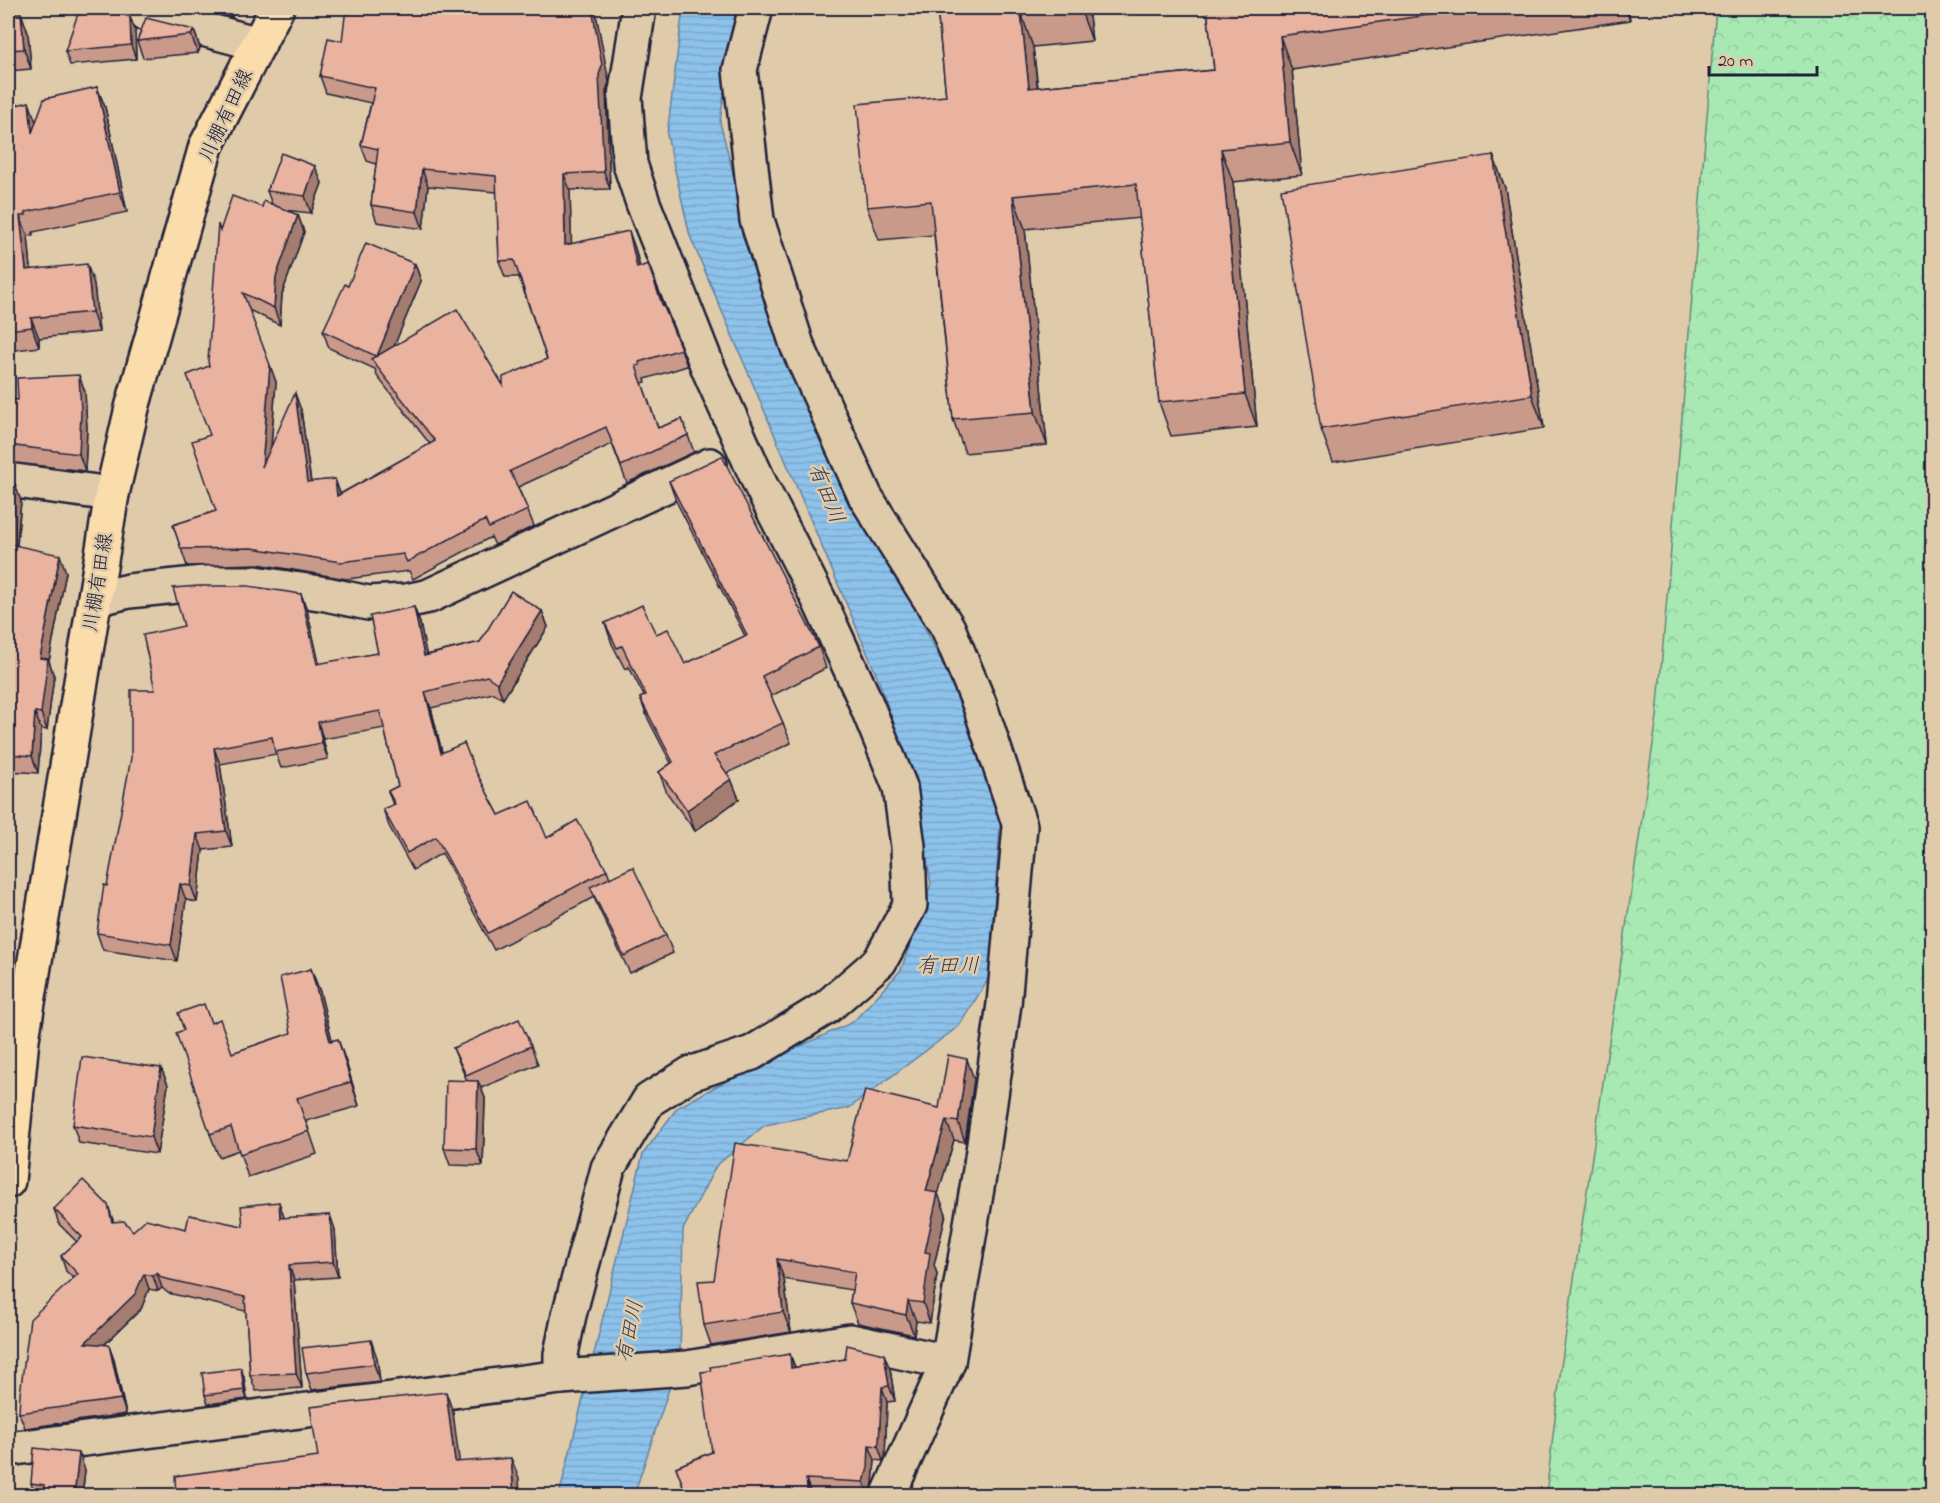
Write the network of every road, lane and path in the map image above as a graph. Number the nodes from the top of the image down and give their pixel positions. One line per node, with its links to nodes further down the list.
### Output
1 (124, 8): 5 (street)
2 (277, 8): 5 (main road, 川棚有田線)
3 (639, 8): 6 (street)
4 (756, 8): 12 (street)
5 (259, 44): 8 (main road, 川棚有田線)
6 (744, 449): 9 (street); 13 (street)
7 (8, 480): 8 (street)
8 (112, 494): 9 (main road, 川棚有田線)
9 (95, 599): 10 (main road, 川棚有田線)
10 (15, 1039): 11 (main road, 川棚有田線)
11 (8, 1181)
12 (948, 1362): 13 (street); 15 (street)
13 (561, 1377): 14 (street)
14 (8, 1449)
15 (888, 1496)

